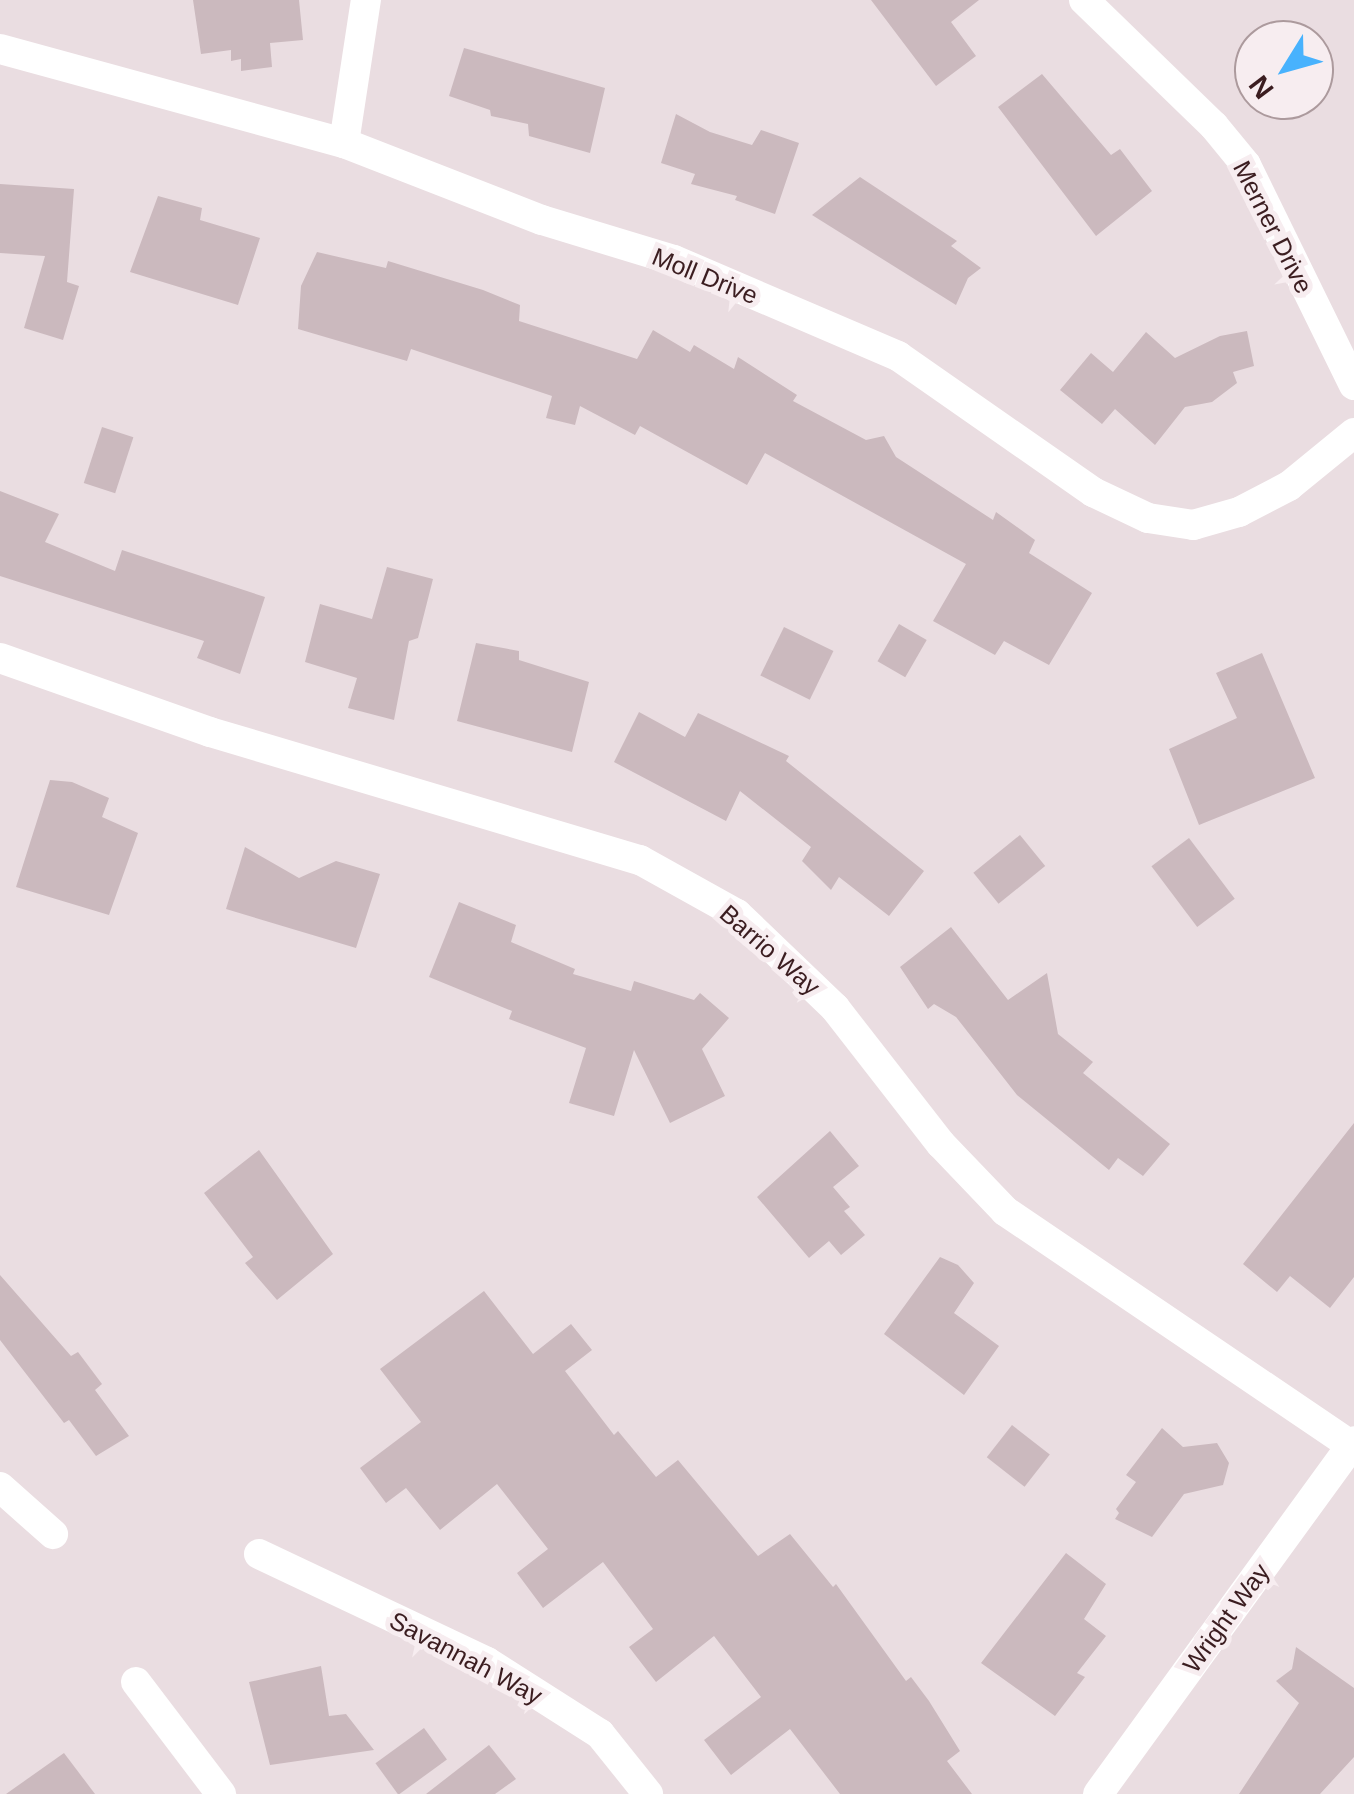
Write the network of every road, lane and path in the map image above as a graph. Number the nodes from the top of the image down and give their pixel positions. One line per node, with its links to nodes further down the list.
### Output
1 (366, 0): 4 (street)
2 (1084, 0): 5 (street, Merner Drive)
3 (0, 49): 4 (street, Moll Drive)
4 (344, 143): 6 (street, Moll Drive)
5 (1354, 385)
6 (1354, 433)
7 (0, 658): 8 (street, Barrio Way)
8 (1353, 1443): 15 (street, Wright Way)
9 (0, 1487): 10 (street)
10 (53, 1534)
11 (259, 1554): 14 (street, Savannah Way)
12 (136, 1682): 13 (street)
13 (221, 1794)
14 (648, 1794)
15 (1098, 1794)

